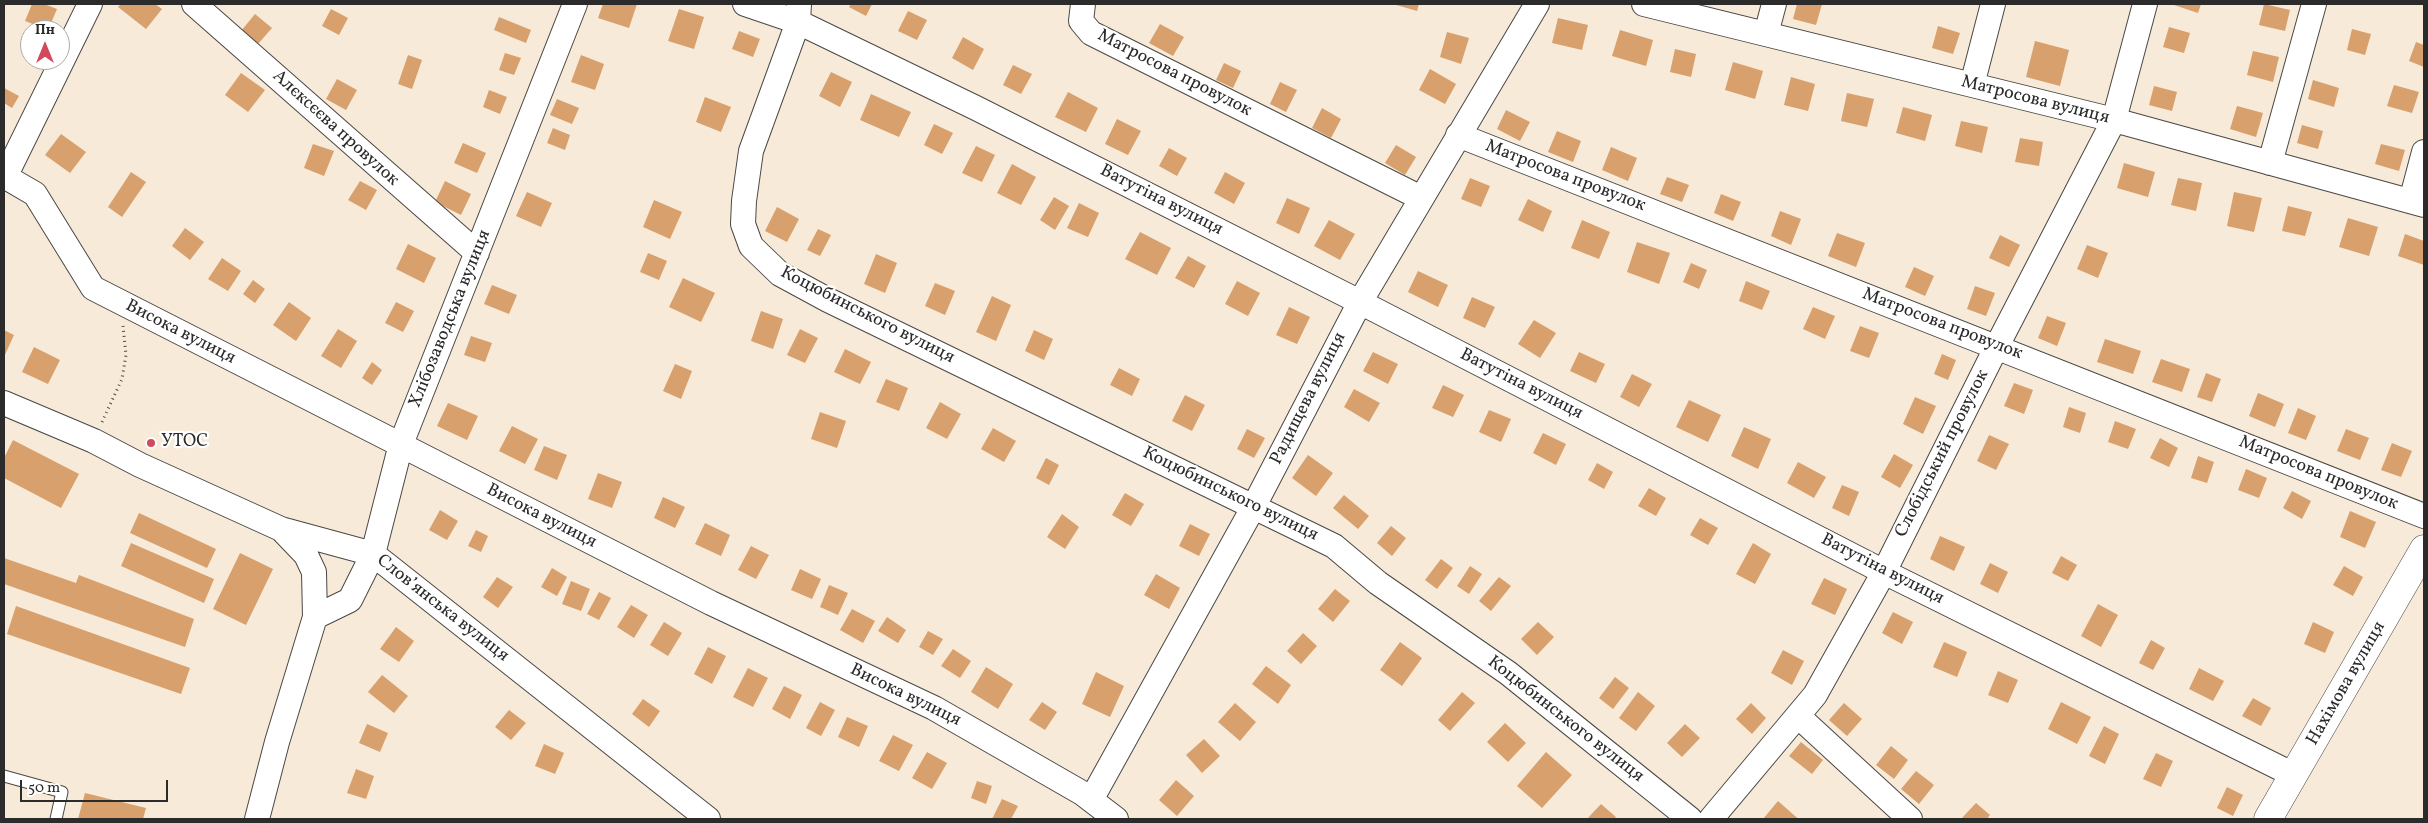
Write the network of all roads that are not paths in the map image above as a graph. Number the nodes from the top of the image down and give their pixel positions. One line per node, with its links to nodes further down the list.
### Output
1 (90, 4): 19 (street)
2 (194, 4): 22 (street, Алєксєєва провулок)
3 (575, 4): 22 (street, Хлібозаводська вулиця)
4 (744, 4): 12 (street, Ватутіна вулиця)
5 (1083, 4): 20 (street, Матросова провулок)
6 (1536, 4): 16 (street, Радищева вулиця)
7 (1644, 4): 13 (street, Матросова вулиця)
8 (1774, 4): 13 (street)
9 (1993, 4): 14 (street)
10 (2145, 4): 15 (street, Слобідський провулок)
11 (2314, 4): 18 (street)
12 (799, 13): 23 (street, Ватутіна вулиця); 27 (street, Коцюбинського вулиця)
13 (1766, 34): 14 (street, Матросова вулиця)
14 (1972, 85): 15 (street, Матросова вулиця)
15 (2114, 120): 18 (street, Матросова вулиця); 24 (street, Слобідський провулок)
16 (1458, 135): 20 (street, Радищева вулиця); 24 (street, Матросова провулок)
17 (2424, 152): 21 (street)
18 (2270, 163): 21 (street, Матросова вулиця)
19 (5, 176): 26 (street, Висока вулиця)
20 (1421, 198): 23 (street, Радищева вулиця)
21 (2418, 203)
22 (477, 252): 26 (street, Хлібозаводська вулиця)
23 (1360, 302): 27 (street, Радищева вулиця); 32 (street, Ватутіна вулиця)
24 (1997, 346): 28 (street, Матросова провулок); 32 (street, Слобідський провулок)
25 (4, 403): 29 (street, Слов’янська вулиця)
26 (401, 444): 31 (street, Хлібозаводська вулиця); 37 (street, Висока вулиця)
27 (1254, 506): 37 (street, Радищева вулиця); 42 (street, Коцюбинського вулиця)
28 (2424, 516)
29 (281, 529): 31 (street, Слов’янська вулиця); 33 (street)
30 (2424, 549): 35 (street, Нахімова вулиця)
31 (373, 554): 33 (street, Хлібозаводська вулиця); 41 (street, Слов’янська вулиця)
32 (1884, 572): 34 (street, Слобідський провулок); 35 (street, Ватутіна вулиця)
33 (316, 617): 40 (street)
34 (1798, 716): 43 (street, Слобідський провулок); 44 (street)
35 (2294, 775): 45 (street, Нахімова вулиця)
36 (4, 776): 39 (lane)
37 (1092, 800): 38 (street, Висока вулиця)
38 (1113, 818)
39 (56, 819)
40 (257, 819)
41 (708, 819)
42 (1690, 819)
43 (1711, 819)
44 (1910, 819)
45 (2268, 819)

